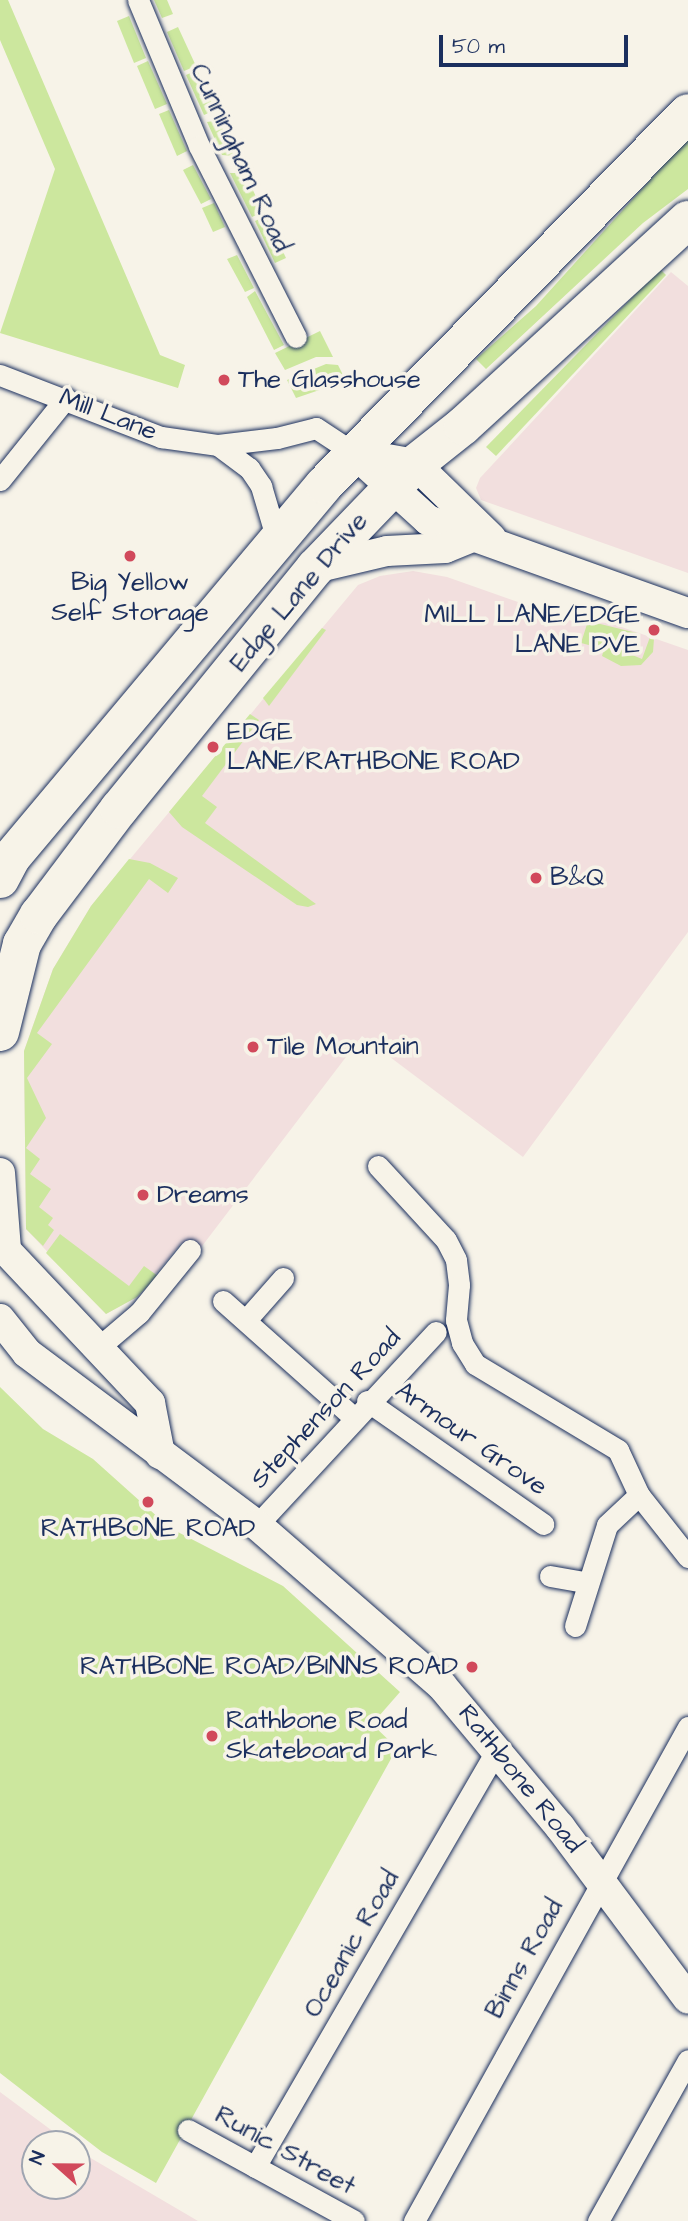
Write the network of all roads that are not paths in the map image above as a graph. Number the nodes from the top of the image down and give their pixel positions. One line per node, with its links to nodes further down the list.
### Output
1 (138, 0): 4 (street, Cunningham Road)
2 (688, 113): 8 (highway, Edge Lane Drive)
3 (688, 220): 9 (highway, Edge Lane Drive)
4 (296, 337)
5 (0, 375): 6 (street, Mill Lane)
6 (66, 398): 7 (street, Mill Lane); 10 (street)
7 (218, 444): 8 (street, Mill Lane); 12 (street)
8 (354, 453): 9 (main road); 12 (highway, Edge Lane Drive)
9 (402, 476): 11 (main road); 13 (highway, Edge Lane Drive)
10 (0, 480)
11 (485, 539): 13 (main road); 14 (main road)
12 (277, 540): 15 (highway, Edge Lane Drive)
13 (315, 568): 16 (highway, Edge Lane Drive)
14 (688, 613)
15 (0, 879)
16 (11, 957): 17 (highway, Edge Lane Drive)
17 (0, 1032)
18 (378, 1166): 31 (street)
19 (0, 1173): 20 (main road)
20 (3, 1247): 27 (main road)
21 (190, 1250): 27 (street)
22 (283, 1278): 25 (street)
23 (223, 1301): 25 (street, Armour Grove)
24 (0, 1318): 28 (main road, Rathbone Road)
25 (246, 1320): 29 (street, Armour Grove)
26 (436, 1332): 29 (street, Stephenson Road)
27 (99, 1347): 30 (main road)
28 (14, 1350): 30 (main road, Rathbone Road)
29 (360, 1409): 32 (street, Armour Grove); 33 (street, Stephenson Road)
30 (160, 1454): 33 (main road, Rathbone Road)
31 (639, 1495): 34 (street); 36 (street)
32 (543, 1524)
33 (257, 1525): 39 (main road, Rathbone Road)
34 (688, 1556)
35 (550, 1576): 36 (street)
36 (586, 1582): 37 (street)
37 (575, 1626)
38 (688, 1727): 40 (street, Binns Road)
39 (498, 1748): 40 (main road, Rathbone Road); 44 (street, Oceanic Road)
40 (601, 1881): 41 (main road, Rathbone Road); 46 (street, Binns Road)
41 (687, 1997)
42 (688, 2060): 47 (street)
43 (188, 2130): 44 (street, Runic Street)
44 (255, 2167): 45 (street, Runic Street)
45 (354, 2221)
46 (414, 2221)
47 (598, 2221)

